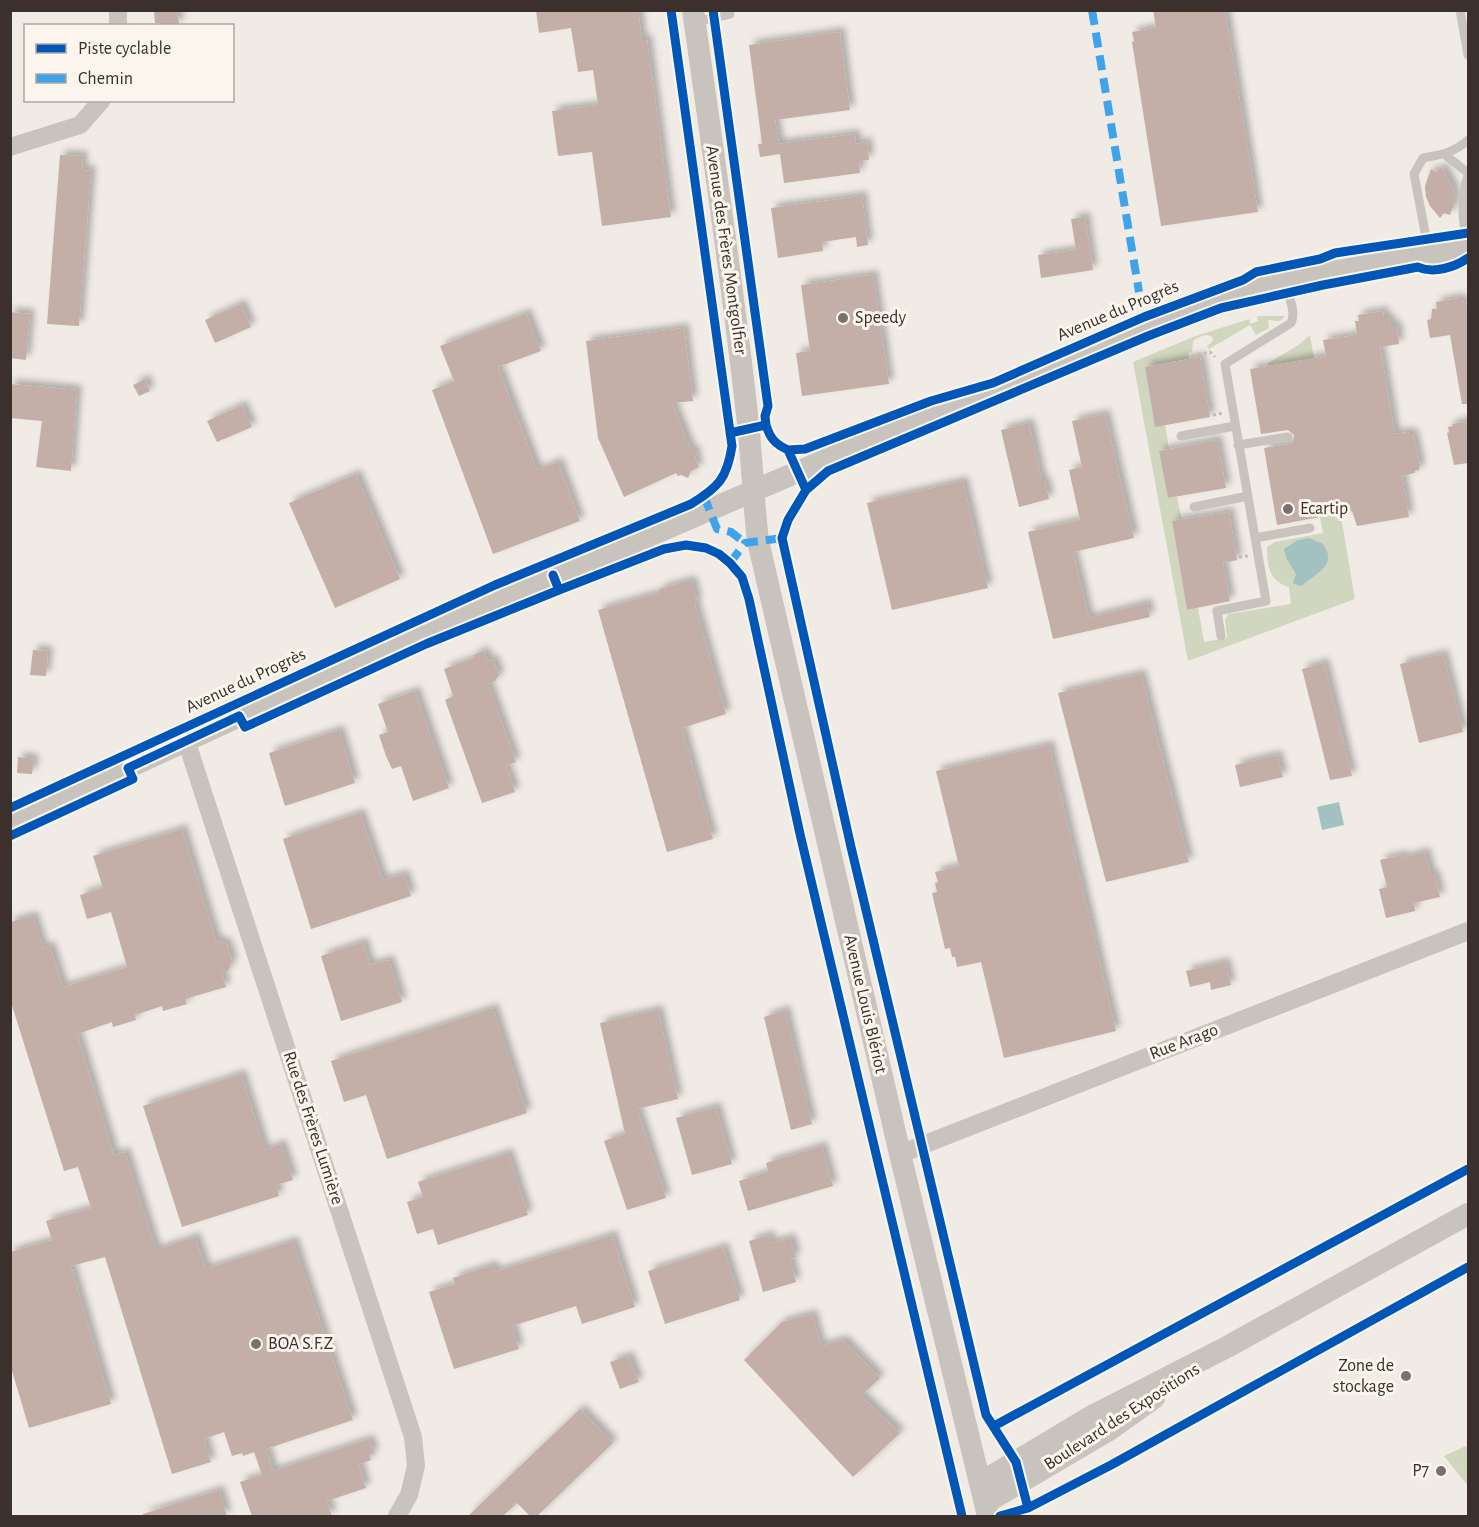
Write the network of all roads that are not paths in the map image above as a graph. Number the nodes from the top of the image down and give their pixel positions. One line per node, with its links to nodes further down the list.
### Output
1 (729, 10): 3 (lane)
2 (1460, 10): 4 (lane)
3 (694, 16): 17 (street, Avenue des Frères Montgolfier)
4 (1468, 56)
5 (100, 102): 7 (street)
6 (1468, 140): 8 (lane)
7 (10, 147)
8 (1444, 154): 9 (lane); 11 (lane)
9 (1468, 174): 10 (lane)
10 (1468, 247): 11 (street, Avenue du Progrès)
11 (1429, 254): 12 (street, Avenue du Progrès)
12 (1284, 281): 13 (lane); 17 (street, Avenue du Progrès)
13 (1235, 426): 14 (lane); 16 (lane)
14 (1181, 436)
15 (1288, 437): 16 (lane)
16 (1238, 445): 18 (lane)
17 (752, 490): 23 (street, Avenue du Progrès); 26 (street, Avenue Louis Blériot)
18 (1248, 496): 19 (lane); 21 (lane)
19 (1194, 507)
20 (1310, 528): 21 (lane)
21 (1255, 538): 22 (lane)
22 (1221, 636)
23 (186, 740): 24 (street, Avenue du Progrès); 29 (street, Rue des Frères Lumière)
24 (10, 822)
25 (1468, 930): 26 (street, Rue Arago)
26 (900, 1154): 28 (street, Avenue Louis Blériot)
27 (1468, 1214): 28 (street, Boulevard des Expositions)
28 (984, 1501)
29 (397, 1516)

